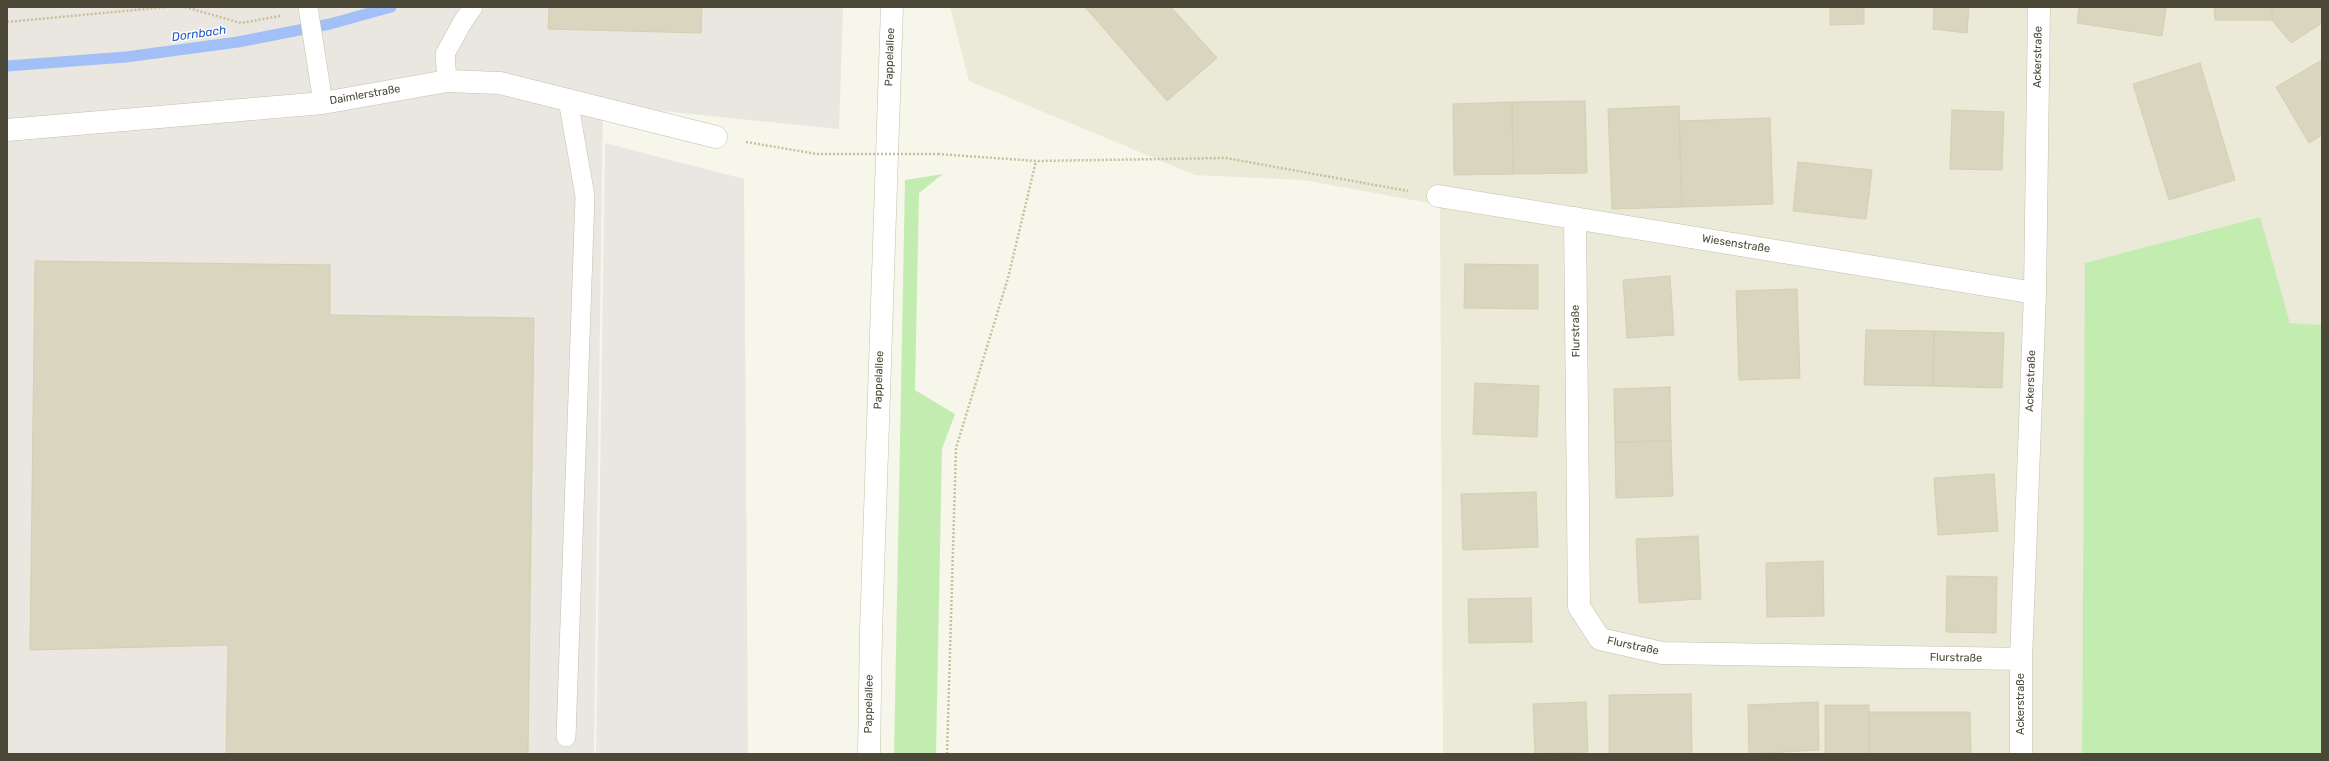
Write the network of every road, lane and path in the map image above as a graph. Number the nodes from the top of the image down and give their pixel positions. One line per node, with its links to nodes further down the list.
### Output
1 (167, 7): 7 (path)
2 (184, 7): 6 (path)
3 (473, 7): 8 (lane)
4 (892, 7): 19 (street, Pappelallee)
5 (2039, 7): 16 (street, Ackerstraße)
6 (308, 9): 10 (lane)
7 (7, 22)
8 (447, 81): 9 (street, Daimlerstraße); 10 (street, Daimlerstraße)
9 (568, 100): 12 (street, Daimlerstraße); 18 (lane)
10 (323, 103): 11 (street, Daimlerstraße)
11 (7, 130)
12 (716, 137): 13 (path, bridge)
13 (1036, 161): 14 (path); 20 (path)
14 (1438, 196): 15 (street, Wiesenstraße)
15 (1575, 218): 16 (street, Wiesenstraße); 17 (street, Flurstraße)
16 (2035, 293): 17 (street, Ackerstraße)
17 (2021, 659): 21 (street, Ackerstraße)
18 (566, 737)
19 (869, 754)
20 (947, 754)
21 (2021, 754)

